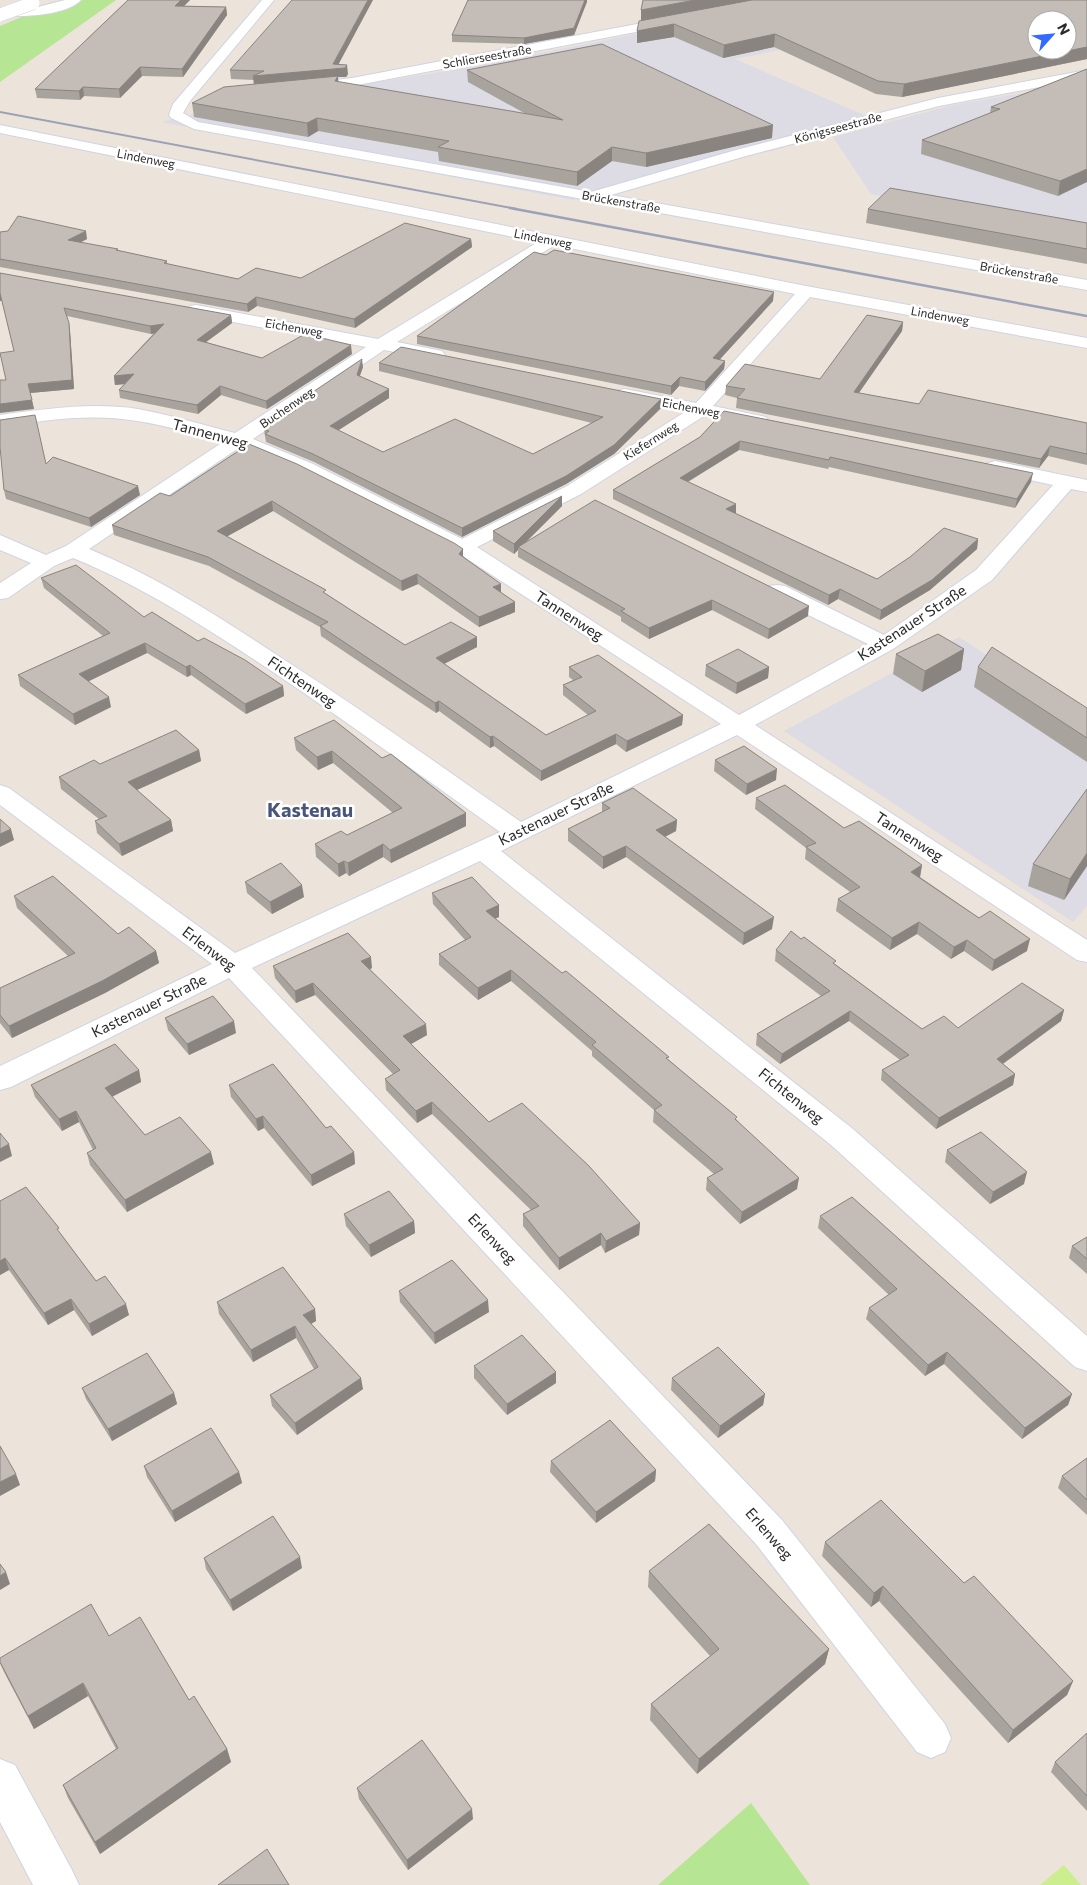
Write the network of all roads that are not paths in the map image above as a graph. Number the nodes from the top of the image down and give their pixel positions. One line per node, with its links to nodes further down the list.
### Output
1 (74, 0): 5 (street)
2 (268, 0): 11 (street)
3 (37, 1): 4 (street, bridge)
4 (0, 14): 5 (street)
5 (19, 14): 7 (street)
6 (691, 18): 9 (street, Schlierseestraße)
7 (0, 21)
8 (1087, 74): 13 (street, Königsseestraße)
9 (293, 88)
10 (202, 96): 11 (street)
11 (185, 98): 13 (street, Brückenstraße)
12 (0, 129): 14 (street, Lindenweg)
13 (594, 197): 15 (street, Brückenstraße)
14 (551, 241): 16 (street, Lindenweg); 19 (street, Buchenweg)
15 (1087, 285)
16 (806, 291): 18 (street, Lindenweg); 22 (street, Kiefernweg)
17 (178, 307): 19 (street, Eichenweg)
18 (1087, 343)
19 (382, 344): 20 (street, Eichenweg); 25 (street, Buchenweg)
20 (449, 358)
21 (604, 390): 22 (street, Eichenweg)
22 (700, 410): 24 (street, Eichenweg); 29 (street, Kiefernweg)
23 (0, 421): 25 (street, Tannenweg)
24 (774, 424)
25 (240, 440): 29 (street, Tannenweg); 30 (street, Buchenweg)
26 (980, 464): 27 (street)
27 (1077, 484): 34 (street, Kastenauer Straße)
28 (0, 541): 31 (street)
29 (462, 547): 35 (street, Tannenweg)
30 (73, 550): 31 (street, Buchenweg); 37 (street, Fichtenweg)
31 (47, 562): 33 (street, Buchenweg)
32 (760, 583): 34 (street)
33 (0, 593)
34 (885, 644): 35 (street, Kastenauer Straße)
35 (738, 725): 37 (street, Kastenauer Straße); 39 (street, Tannenweg)
36 (0, 793): 40 (street, Erlenweg)
37 (519, 833): 38 (street, Kastenauer Straße)
38 (482, 849): 40 (street, Kastenauer Straße); 42 (street, Fichtenweg)
39 (1087, 953)
40 (233, 965): 41 (street, Kastenauer Straße); 43 (street, Erlenweg)
41 (0, 1079)
42 (1087, 1357)
43 (931, 1738)
44 (0, 1780): 45 (street)
45 (57, 1885)

